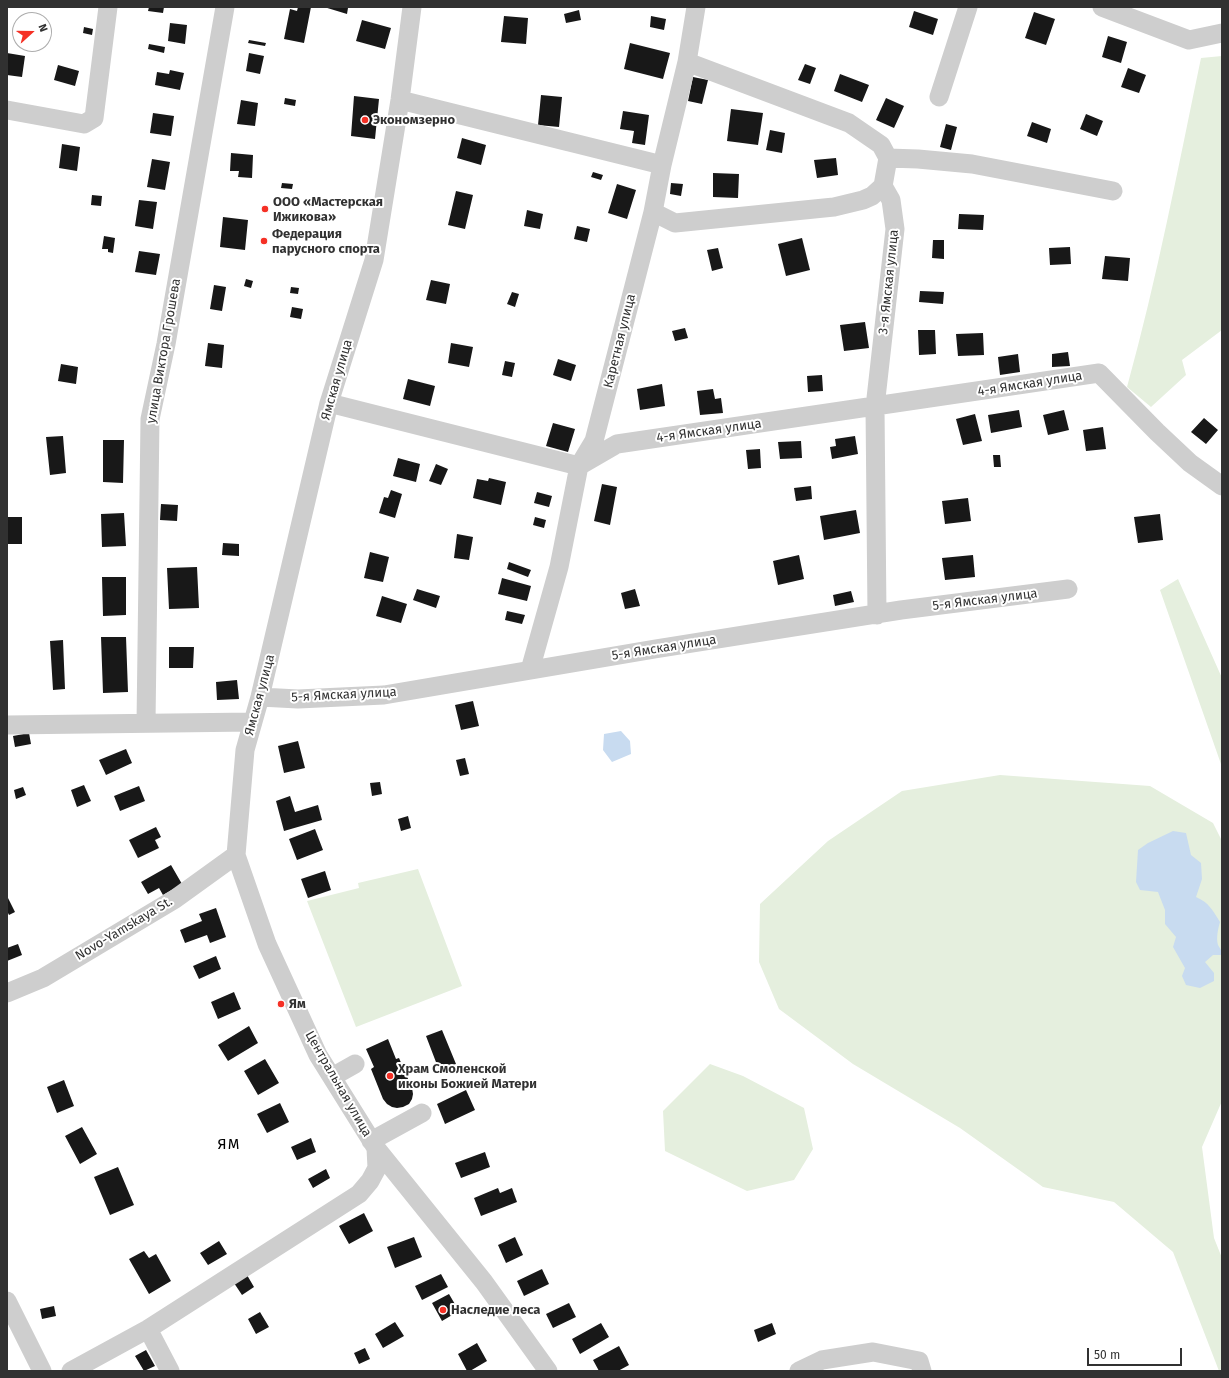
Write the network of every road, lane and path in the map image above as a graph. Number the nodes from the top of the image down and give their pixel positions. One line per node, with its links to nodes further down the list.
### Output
1 (108, 7): 11 (street)
2 (225, 7): 26 (street, улица Виктора Грошева)
3 (412, 7): 10 (street, Ямская улица)
4 (696, 7): 8 (street, Каретная улица)
5 (968, 7): 9 (street)
6 (1102, 7): 7 (street)
7 (1222, 33)
8 (687, 62): 12 (street); 13 (street, Каретная улица)
9 (939, 97)
10 (400, 100): 13 (street); 17 (street, Ямская улица)
11 (7, 110)
12 (888, 158): 14 (street); 15 (street)
13 (662, 165): 16 (street, Каретная улица)
14 (883, 186): 16 (street); 18 (street, 3-я Ямская улица)
15 (1113, 191)
16 (653, 212): 19 (street, Каретная улица)
17 (329, 403): 19 (street); 24 (street, Ямская улица)
18 (875, 407): 19 (street, 4-я Ямская улица); 20 (street, 4-я Ямская улица); 22 (street, 3-я Ямская улица)
19 (579, 466): 23 (street, Каретная улица)
20 (1222, 486)
21 (1068, 589): 22 (street, 5-я Ямская улица)
22 (877, 614): 23 (street, 5-я Ямская улица)
23 (530, 670): 24 (street, 5-я Ямская улица)
24 (260, 697): 25 (street, Ямская улица)
25 (253, 722): 26 (street); 28 (street, Ямская улица)
26 (146, 723): 27 (street)
27 (7, 725)
28 (245, 750): 29 (street, Центральная улица)
29 (236, 855): 30 (street, Novo-Yamskaya St.); 32 (street, Центральная улица)
30 (7, 993)
31 (355, 1064): 32 (street)
32 (332, 1077): 34 (street, Центральная улица)
33 (422, 1113): 34 (street)
34 (373, 1145): 36 (street); 40 (street, Центральная улица)
35 (7, 1301): 37 (street)
36 (148, 1329): 38 (street); 39 (street)
37 (42, 1371)
38 (71, 1371)
39 (170, 1371)
40 (548, 1371)
41 (799, 1371): 42 (street)
42 (922, 1371)

